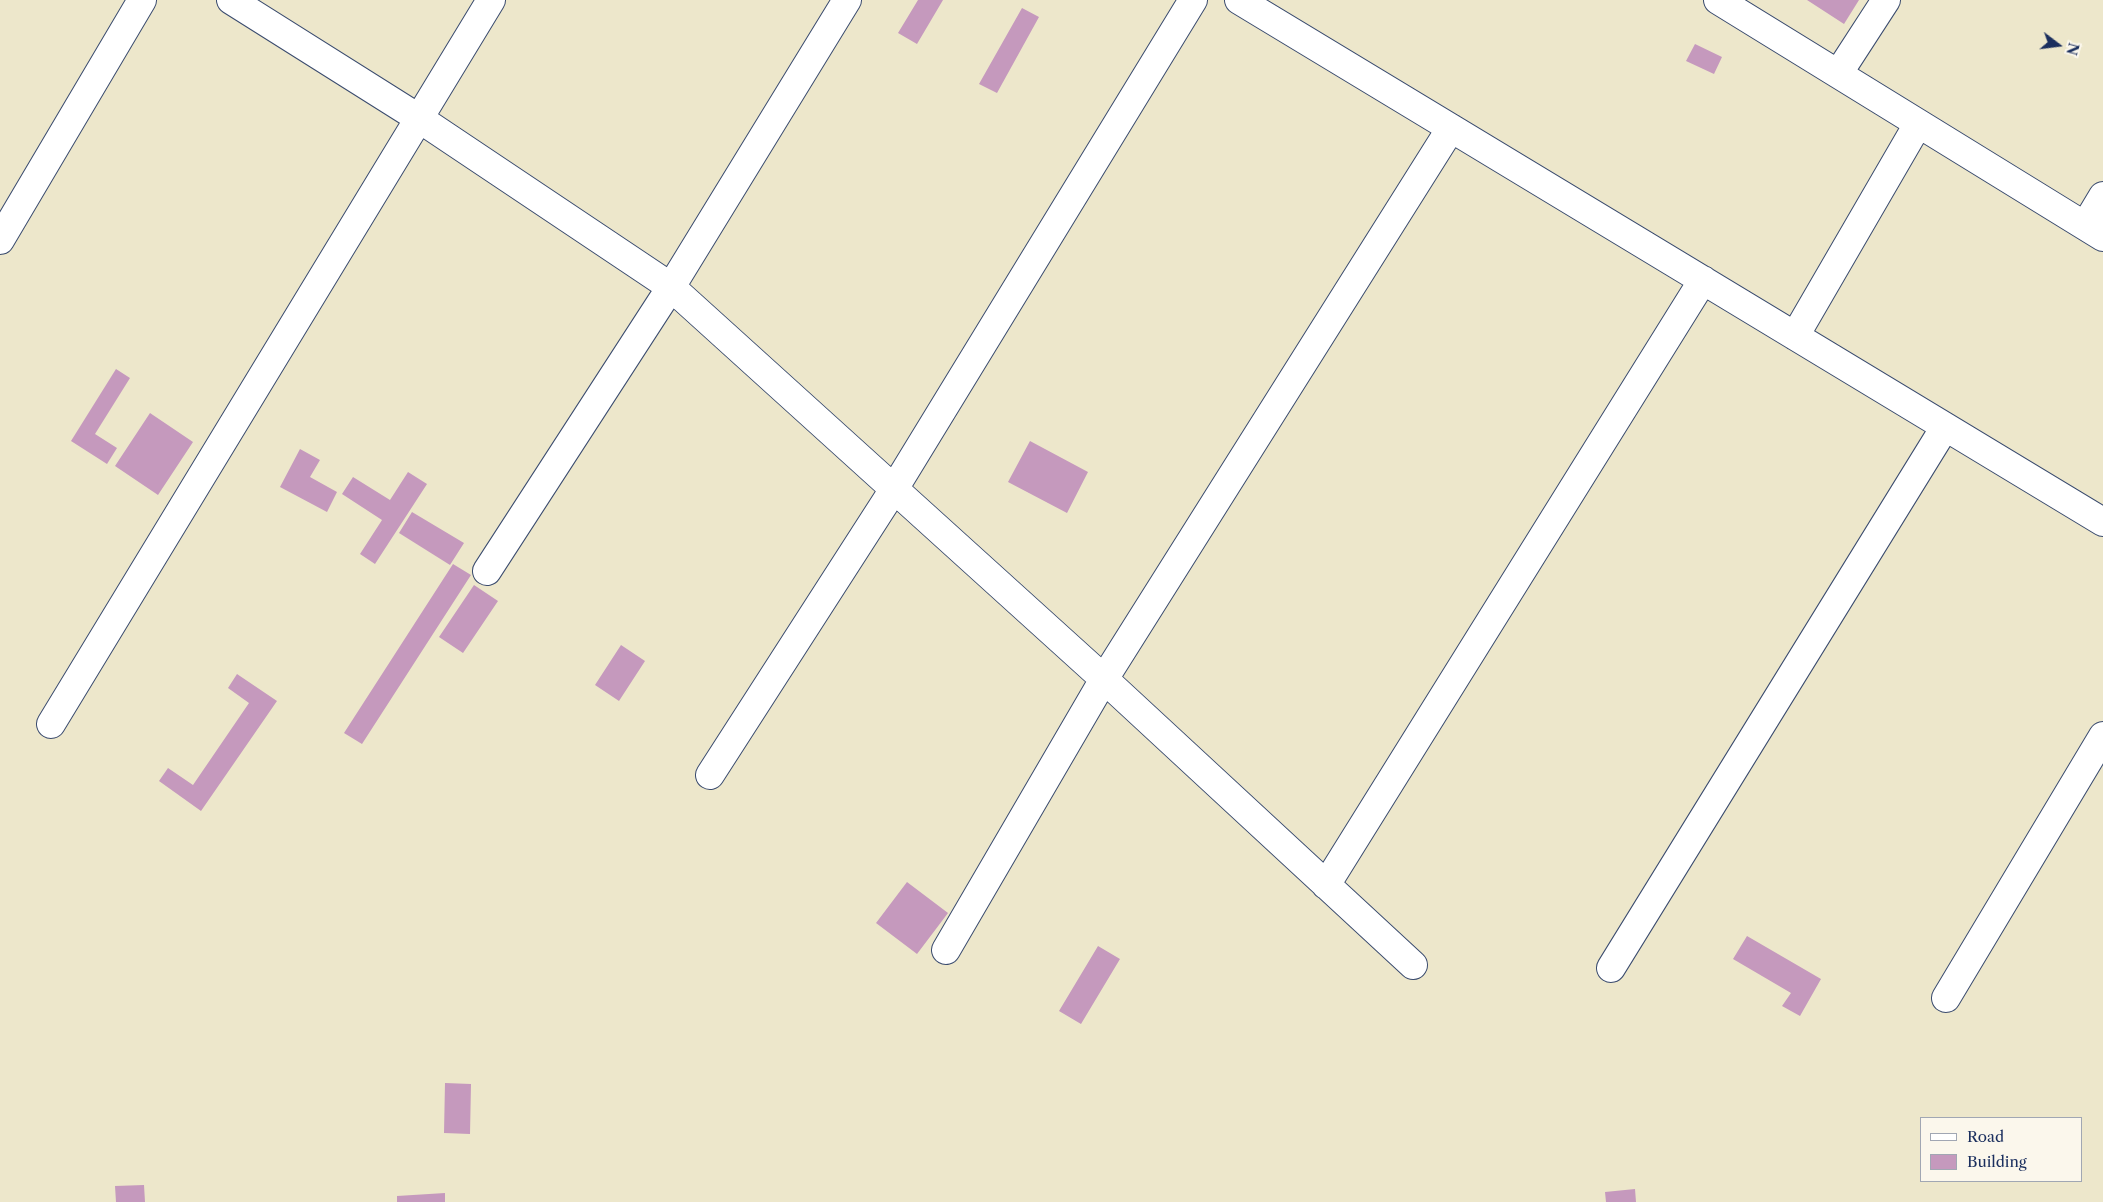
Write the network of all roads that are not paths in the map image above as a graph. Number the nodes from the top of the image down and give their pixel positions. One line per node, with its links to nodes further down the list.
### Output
1 (142, 0): 15 (street)
2 (231, 0): 10 (street)
3 (491, 0): 10 (street)
4 (848, 0): 17 (street)
5 (1193, 0): 20 (street)
6 (1239, 0): 12 (street)
7 (1718, 0): 9 (street)
8 (1886, 0): 9 (street)
9 (1838, 74): 11 (street)
10 (420, 119): 17 (street); 24 (street)
11 (1918, 124): 14 (street); 18 (street)
12 (1451, 128): 16 (street); 23 (street)
13 (2103, 196): 14 (street)
14 (2094, 231)
15 (0, 240)
16 (1703, 280): 18 (street); 27 (street)
17 (671, 287): 20 (street); 22 (street)
18 (1795, 336): 19 (street)
19 (1945, 427): 21 (street); 30 (street)
20 (894, 489): 23 (street); 26 (street)
21 (2103, 522)
22 (487, 571)
23 (1104, 679): 27 (street); 28 (street)
24 (51, 724)
25 (2103, 736): 31 (street)
26 (710, 775)
27 (1326, 884): 29 (street)
28 (946, 950)
29 (1413, 965)
30 (1611, 968)
31 (1946, 998)

